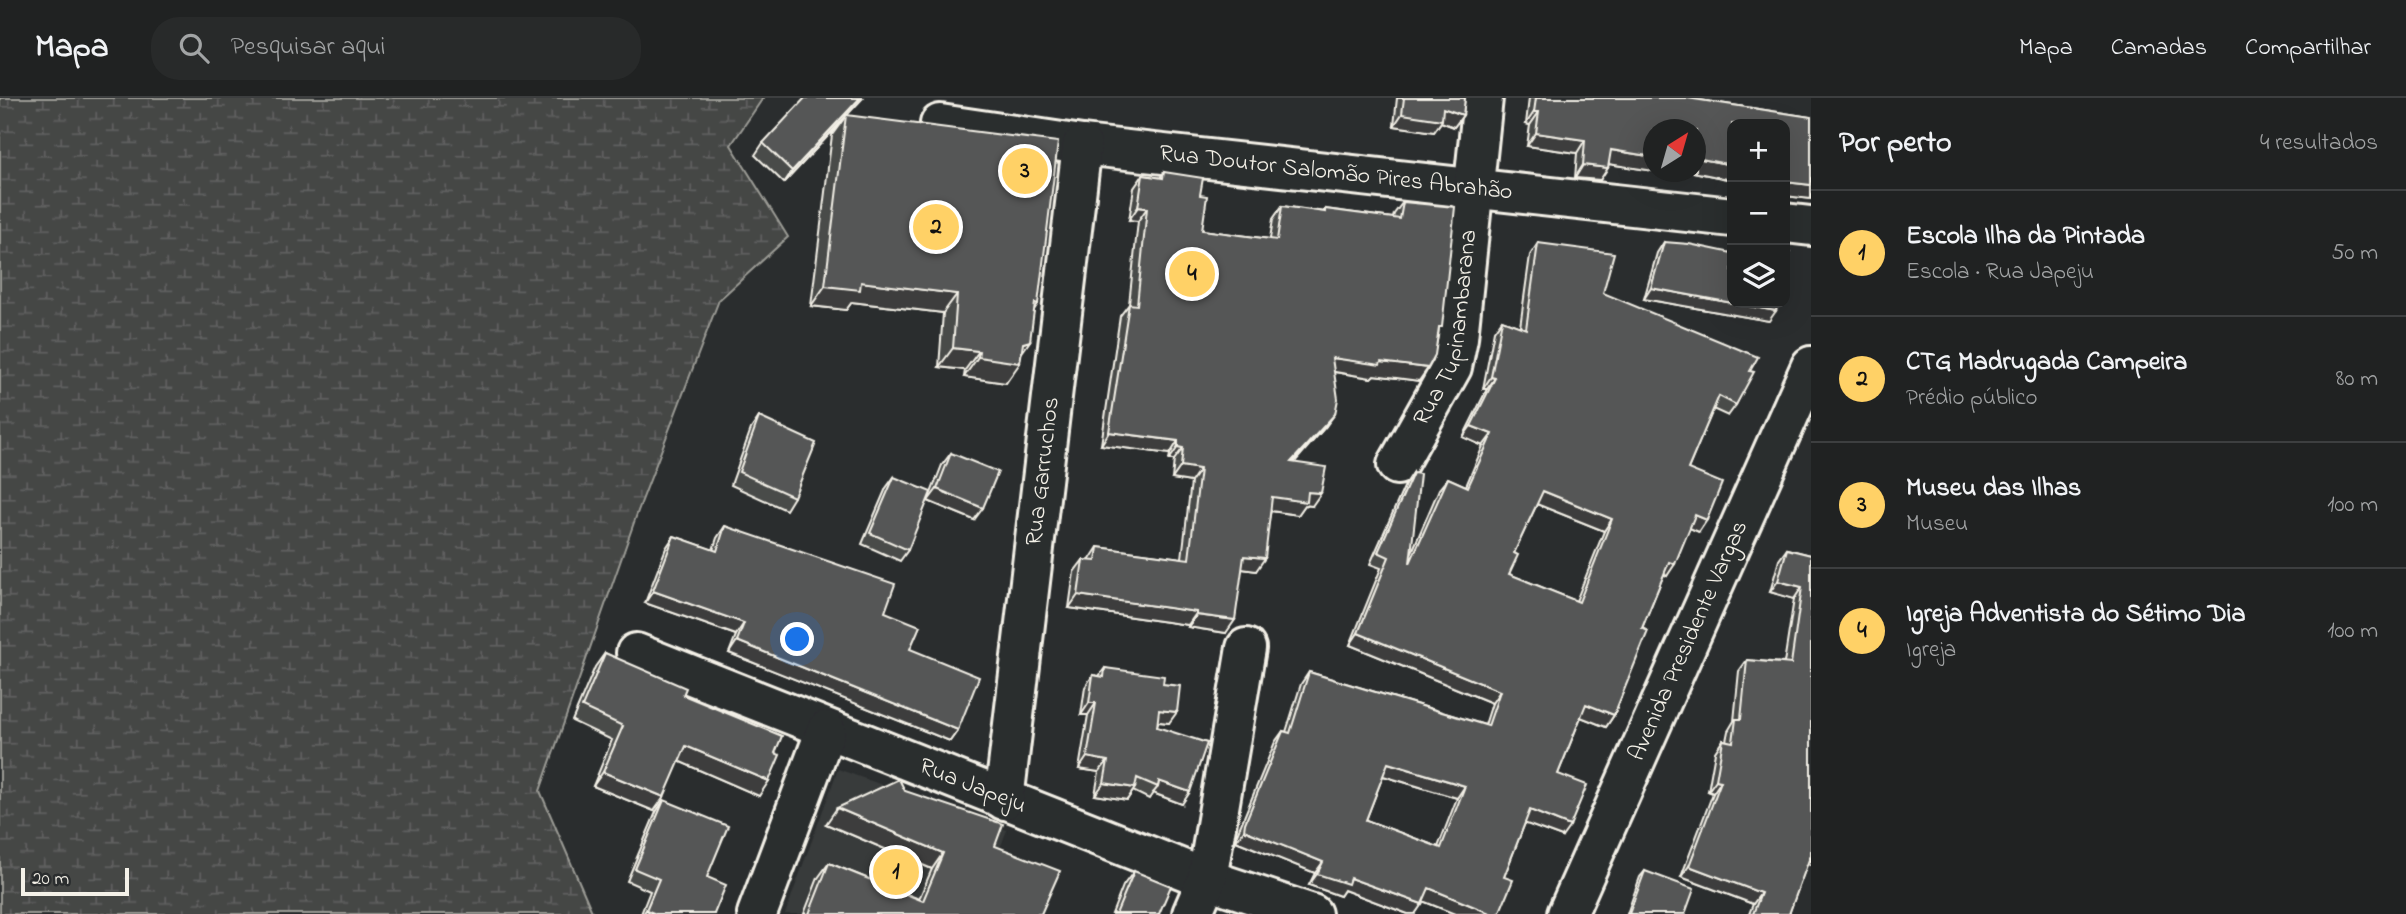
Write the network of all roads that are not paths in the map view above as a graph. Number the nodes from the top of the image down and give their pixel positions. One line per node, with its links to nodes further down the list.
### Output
1 (1483, 98): 4 (street, Rua Tupinambarana)
2 (940, 124): 3 (street, Rua Doutor Salomão Pires Abrahão)
3 (1082, 145): 4 (street, Rua Doutor Salomão Pires Abrahão); 13 (street, Rua Garruchos)
4 (1472, 186): 5 (street, Rua Doutor Salomão Pires Abrahão); 9 (street, Rua Tupinambarana)
5 (1727, 216)
6 (1790, 224): 7 (street)
7 (1811, 226)
8 (1811, 366): 18 (street, Avenida Presidente Vargas)
9 (1396, 465)
10 (1246, 648): 14 (street)
11 (636, 653): 12 (street, Rua Japeju)
12 (827, 730): 13 (street, Rua Japeju); 15 (street)
13 (1004, 800): 14 (street, Rua Japeju)
14 (1207, 879): 16 (street); 17 (street, Rua Japeju)
15 (757, 914)
16 (1192, 914)
17 (1312, 914)
18 (1567, 914)

